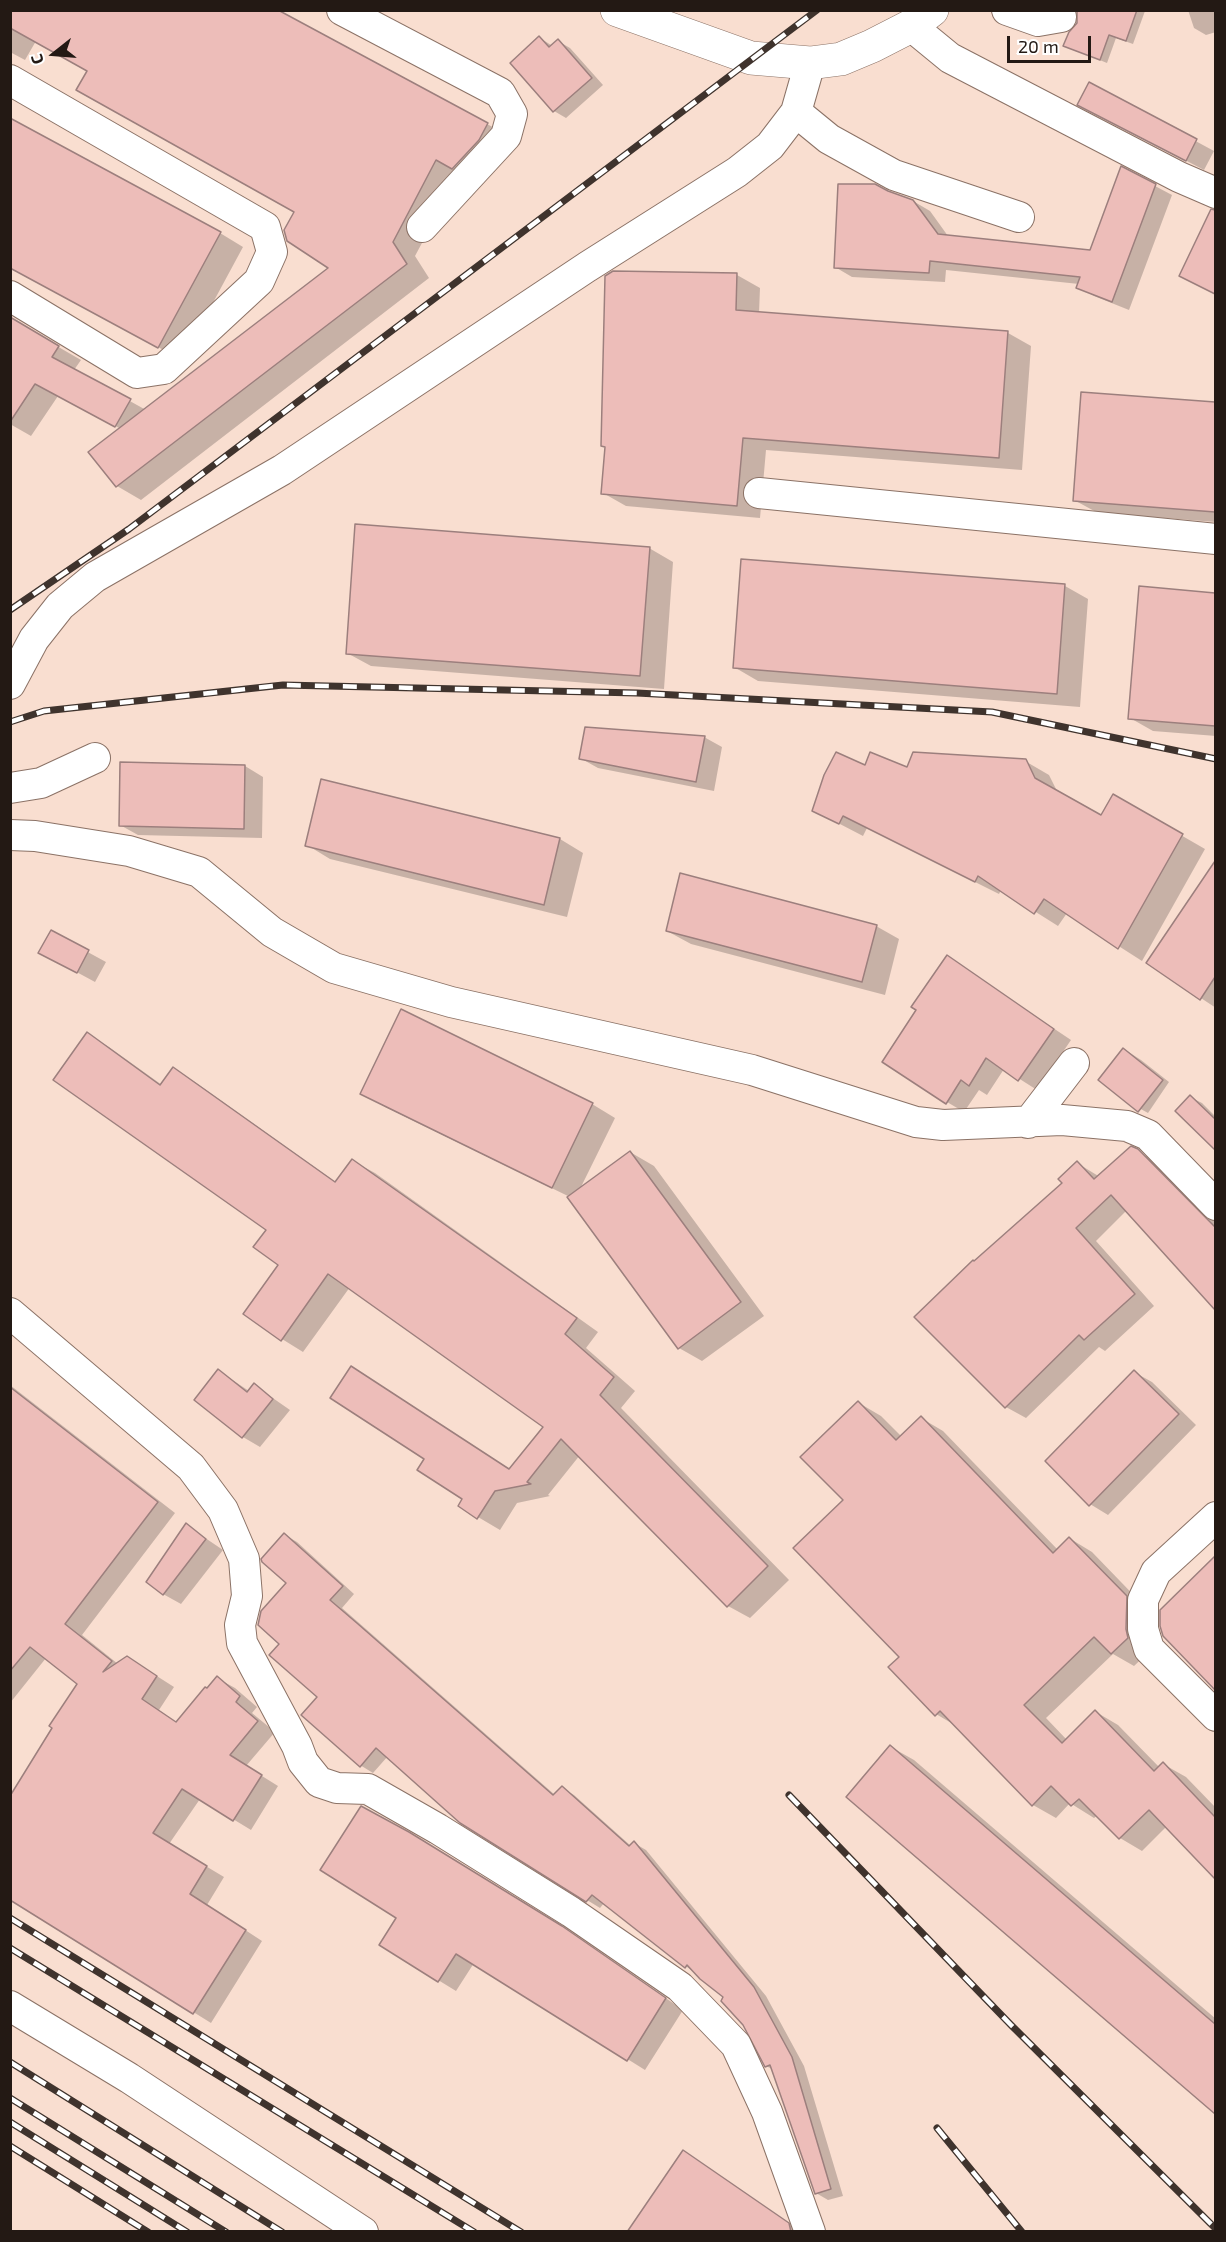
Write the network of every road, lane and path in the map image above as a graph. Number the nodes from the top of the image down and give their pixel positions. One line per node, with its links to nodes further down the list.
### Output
1 (342, 10): 11 (street)
2 (617, 10): 6 (main road)
3 (1007, 10): 4 (street)
4 (1061, 17)
5 (921, 18): 6 (main road); 9 (street)
6 (810, 63): 8 (street)
7 (10, 80): 12 (street)
8 (796, 112): 10 (street); 15 (street)
9 (1215, 194)
10 (1019, 217)
11 (422, 227)
12 (10, 296)
13 (759, 493): 14 (street)
14 (1215, 539)
15 (10, 684)
16 (95, 758): 17 (street)
17 (10, 788)
18 (10, 835): 20 (street)
19 (1074, 1063): 20 (street)
20 (1028, 1123): 21 (street)
21 (1215, 1205)
22 (10, 1312): 27 (street)
23 (1215, 1516): 24 (street)
24 (1215, 1716)
25 (10, 2006): 26 (street)
26 (363, 2232)
27 (810, 2232)

